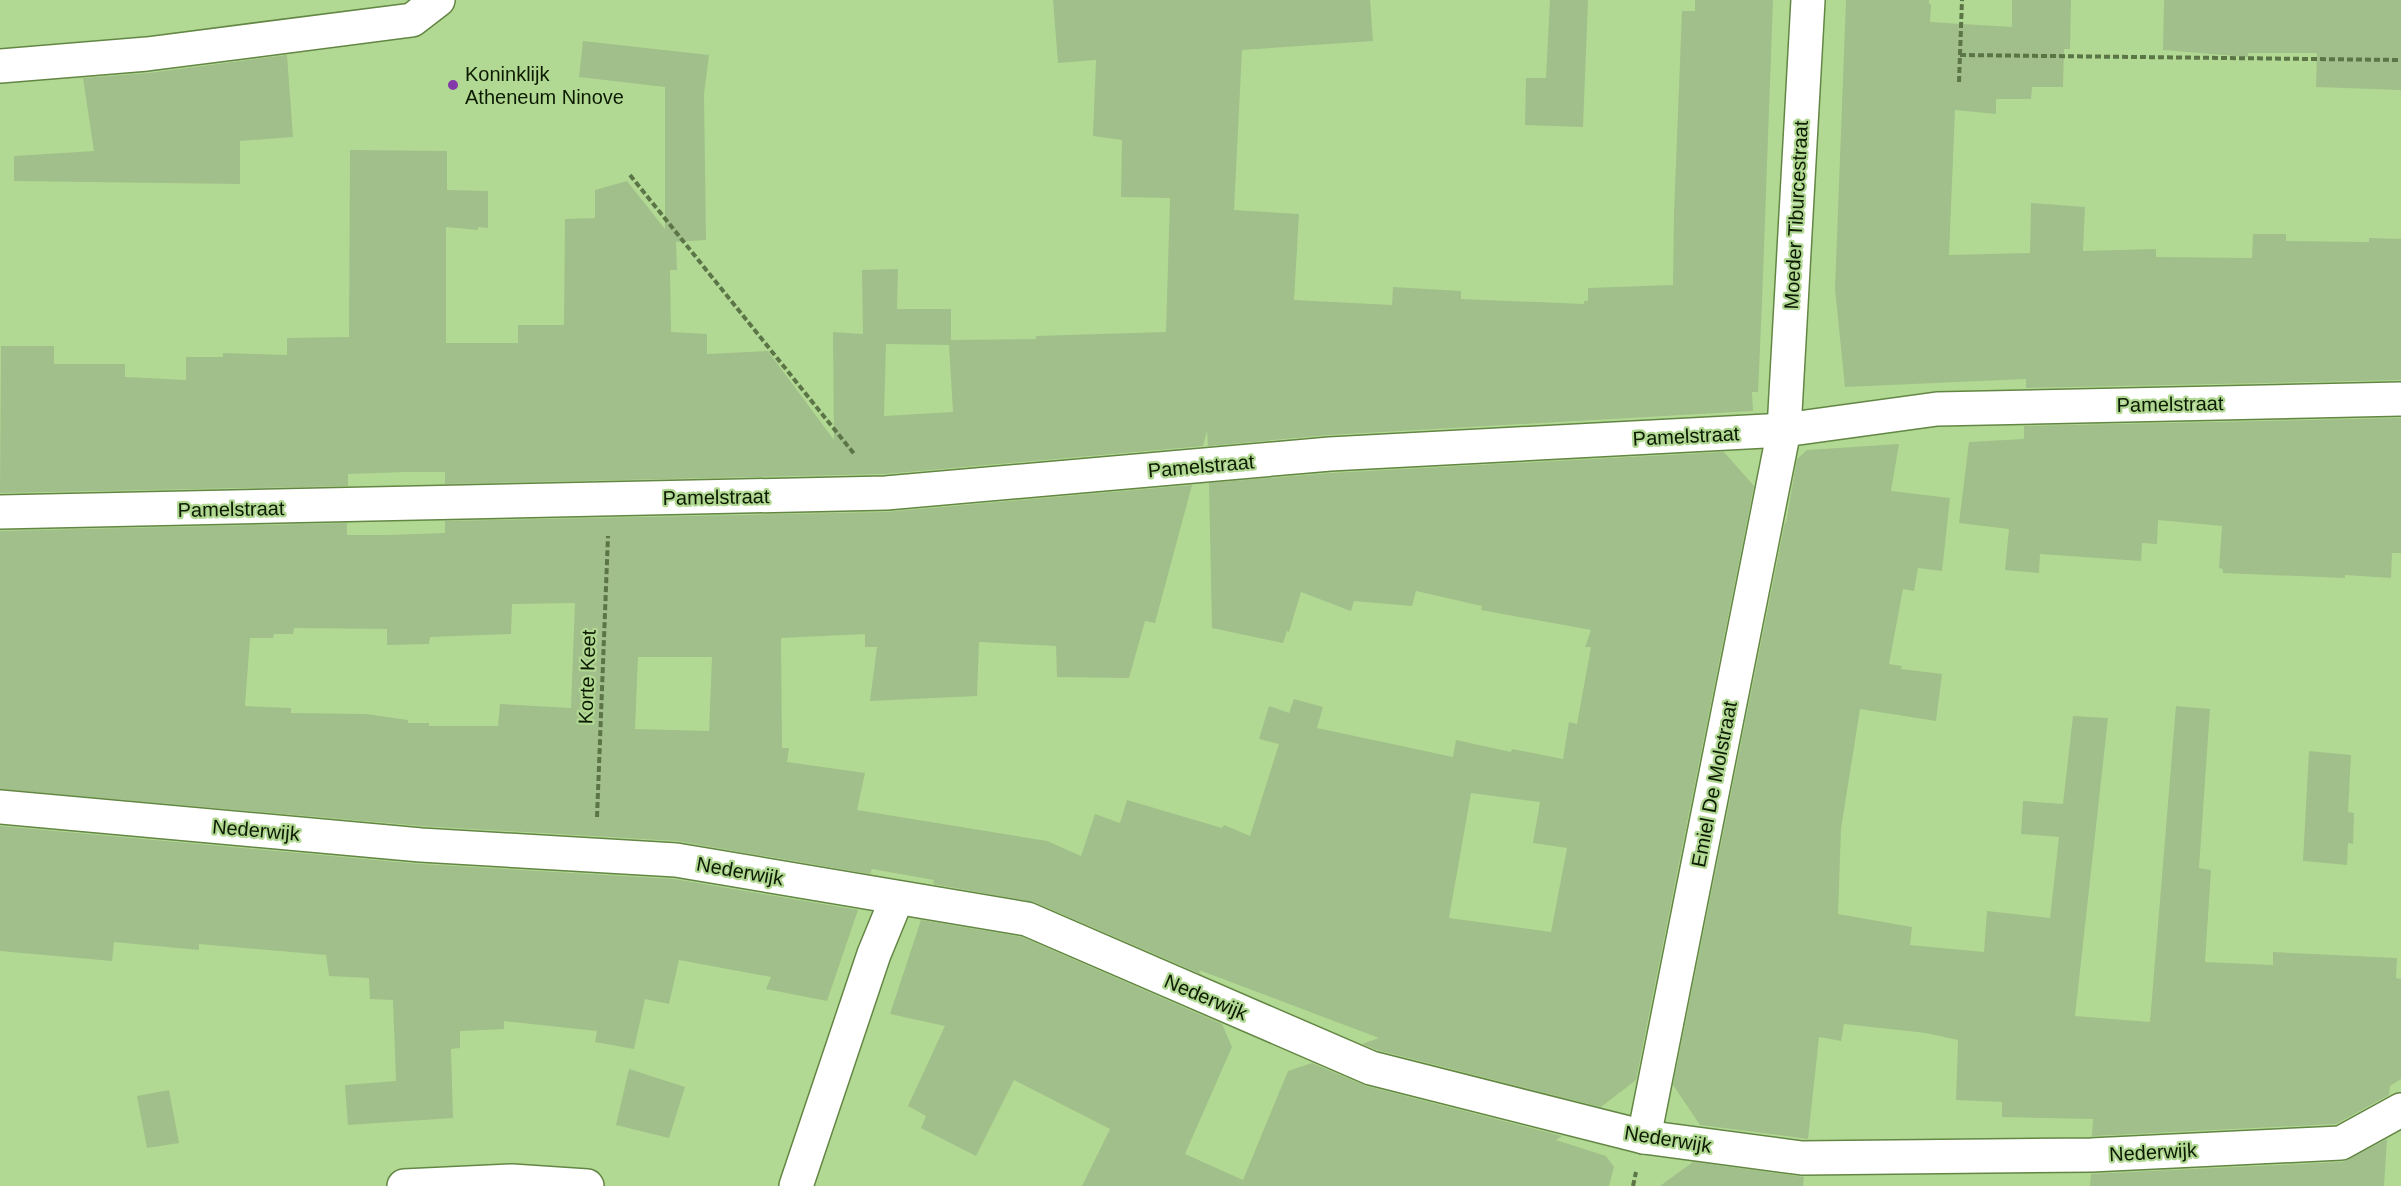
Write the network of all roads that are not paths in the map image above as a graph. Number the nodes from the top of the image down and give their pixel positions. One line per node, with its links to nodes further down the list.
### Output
1 (438, 0): 3 (street)
2 (1808, 0): 5 (street, Moeder Tiburcestraat)
3 (0, 66)
4 (2401, 399): 5 (street, Pamelstraat)
5 (1784, 430): 6 (street, Pamelstraat); 10 (street, Emiel De Molstraat)
6 (0, 512)
7 (0, 807): 8 (street, Nederwijk)
8 (897, 898): 10 (street, Nederwijk); 13 (street)
9 (2401, 1110): 10 (street, Nederwijk)
10 (1644, 1137)
11 (404, 1186): 12 (street)
12 (587, 1186)
13 (796, 1186)

